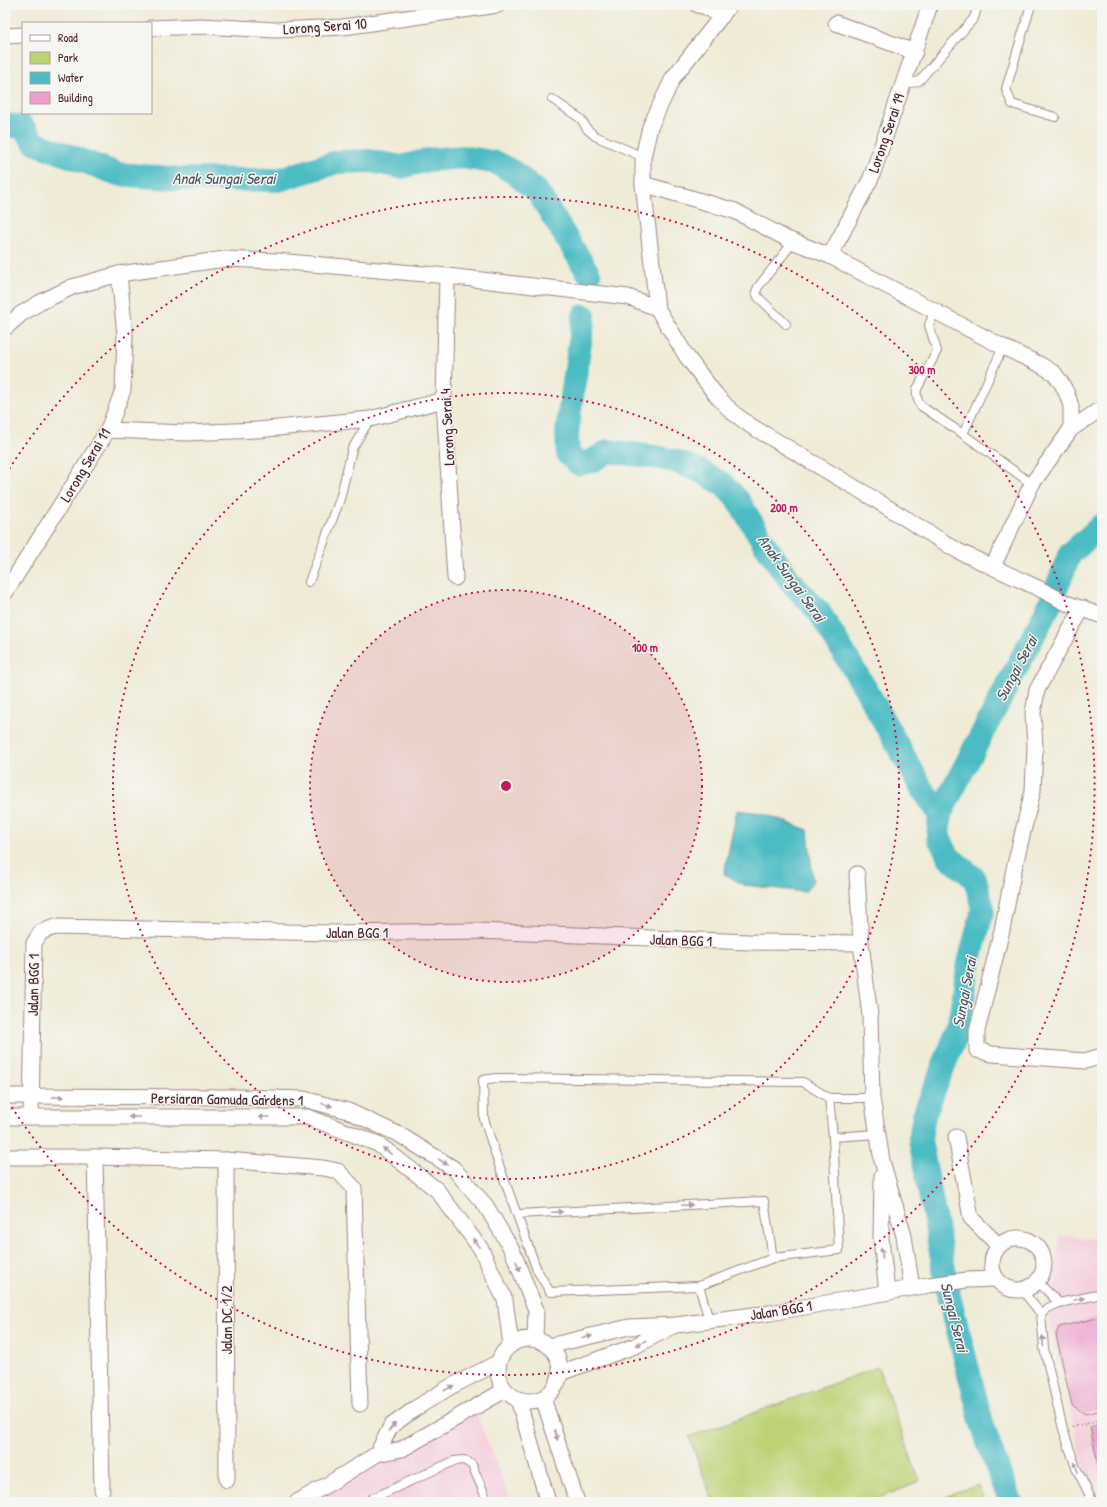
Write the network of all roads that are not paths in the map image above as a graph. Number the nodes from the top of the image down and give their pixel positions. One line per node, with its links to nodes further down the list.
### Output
1 (498, 5): 8 (street, Lorong Serai 10)
2 (698, 5): 6 (street)
3 (930, 5): 11 (street, Lorong Serai 19)
4 (978, 5): 12 (lane)
5 (1031, 5): 14 (lane)
6 (726, 10): 15 (street)
7 (836, 23): 11 (street)
8 (152, 28)
9 (22, 35): 10 (street)
10 (5, 36)
11 (915, 52): 12 (street, Lorong Serai 19)
12 (903, 85): 18 (street, Lorong Serai 19)
13 (552, 99): 15 (lane)
14 (1055, 117)
15 (643, 157): 16 (street)
16 (643, 184): 17 (street); 21 (street)
17 (794, 241): 18 (street); 23 (lane)
18 (830, 256): 22 (street)
19 (119, 274): 20 (street); 24 (street); 30 (street, Lorong Serai 11)
20 (447, 276): 21 (street); 26 (street, Lorong Serai 4)
21 (657, 308): 33 (street)
22 (935, 310): 25 (street); 31 (lane)
23 (786, 324)
24 (5, 328)
25 (1003, 347): 29 (street); 31 (lane)
26 (444, 400): 28 (street); 34 (street, Lorong Serai 4)
27 (1102, 408): 29 (street)
28 (370, 419): 30 (street); 35 (lane)
29 (1071, 429): 32 (street)
30 (108, 430): 36 (street, Lorong Serai 11)
31 (963, 434): 32 (lane)
32 (1032, 484): 33 (street)
33 (993, 566): 37 (street)
34 (456, 578)
35 (309, 582)
36 (5, 593)
37 (1083, 608): 38 (street); 41 (street)
38 (1102, 616)
39 (857, 874): 40 (street)
40 (862, 943): 43 (street, Jalan BGG 1); 45 (street)
41 (1102, 1056)
42 (5, 1096): 43 (street, Persiaran Gamuda Gardens 1)
43 (31, 1097): 47 (street, Jalan BGG 1); 69 (street, Persiaran Gamuda Gardens 1, one-way to 69)
44 (829, 1098): 45 (lane); 49 (lane); 55 (lane)
45 (872, 1098): 48 (street)
46 (5, 1117): 47 (street, Persiaran Gamuda Gardens 1)
47 (31, 1117): 70 (street, Persiaran Gamuda Gardens 1, one-way to 47)
48 (876, 1134): 49 (lane); 54 (street)
49 (832, 1137): 57 (lane)
50 (956, 1137): 56 (street)
51 (5, 1157): 52 (street)
52 (96, 1157): 53 (street); 80 (street)
53 (226, 1160): 77 (street); 79 (street, Jalan DC 1/2)
54 (882, 1161): 61 (street); 63 (street, one-way to 54)
55 (518, 1214): 57 (lane, one-way to 57); 60 (lane)
56 (999, 1246): 58 (street); 59 (street)
57 (773, 1258): 60 (lane)
58 (995, 1278): 61 (street, Jalan BGG 1); 62 (street)
59 (1038, 1282): 62 (street); 65 (lane)
60 (699, 1286): 67 (lane)
61 (912, 1288): 63 (street, Jalan BGG 1)
62 (1022, 1290): 66 (lane)
63 (887, 1292): 67 (street, Jalan BGG 1)
64 (1102, 1294): 65 (lane, one-way to 64)
65 (1059, 1303): 66 (lane)
66 (1041, 1314): 86 (lane, one-way to 66)
67 (709, 1320): 68 (street, Jalan BGG 1)
68 (676, 1325): 71 (street, Jalan BGG 1, one-way to 68); 73 (street, Jalan BGG 1, one-way to 73)
69 (535, 1339): 70 (street); 71 (street)
70 (511, 1345): 72 (street)
71 (549, 1346): 73 (street)
72 (499, 1362): 74 (street); 78 (street, one-way to 72)
73 (560, 1373): 75 (street)
74 (506, 1390): 76 (street); 78 (street)
75 (543, 1398): 76 (street); 85 (street, one-way to 85)
76 (518, 1399): 84 (street)
77 (360, 1404)
78 (377, 1454): 81 (street)
79 (227, 1480)
80 (102, 1490)
81 (297, 1502)
82 (369, 1502): 83 (lane)
83 (488, 1502)
84 (548, 1502)
85 (577, 1502)
86 (1093, 1502)

